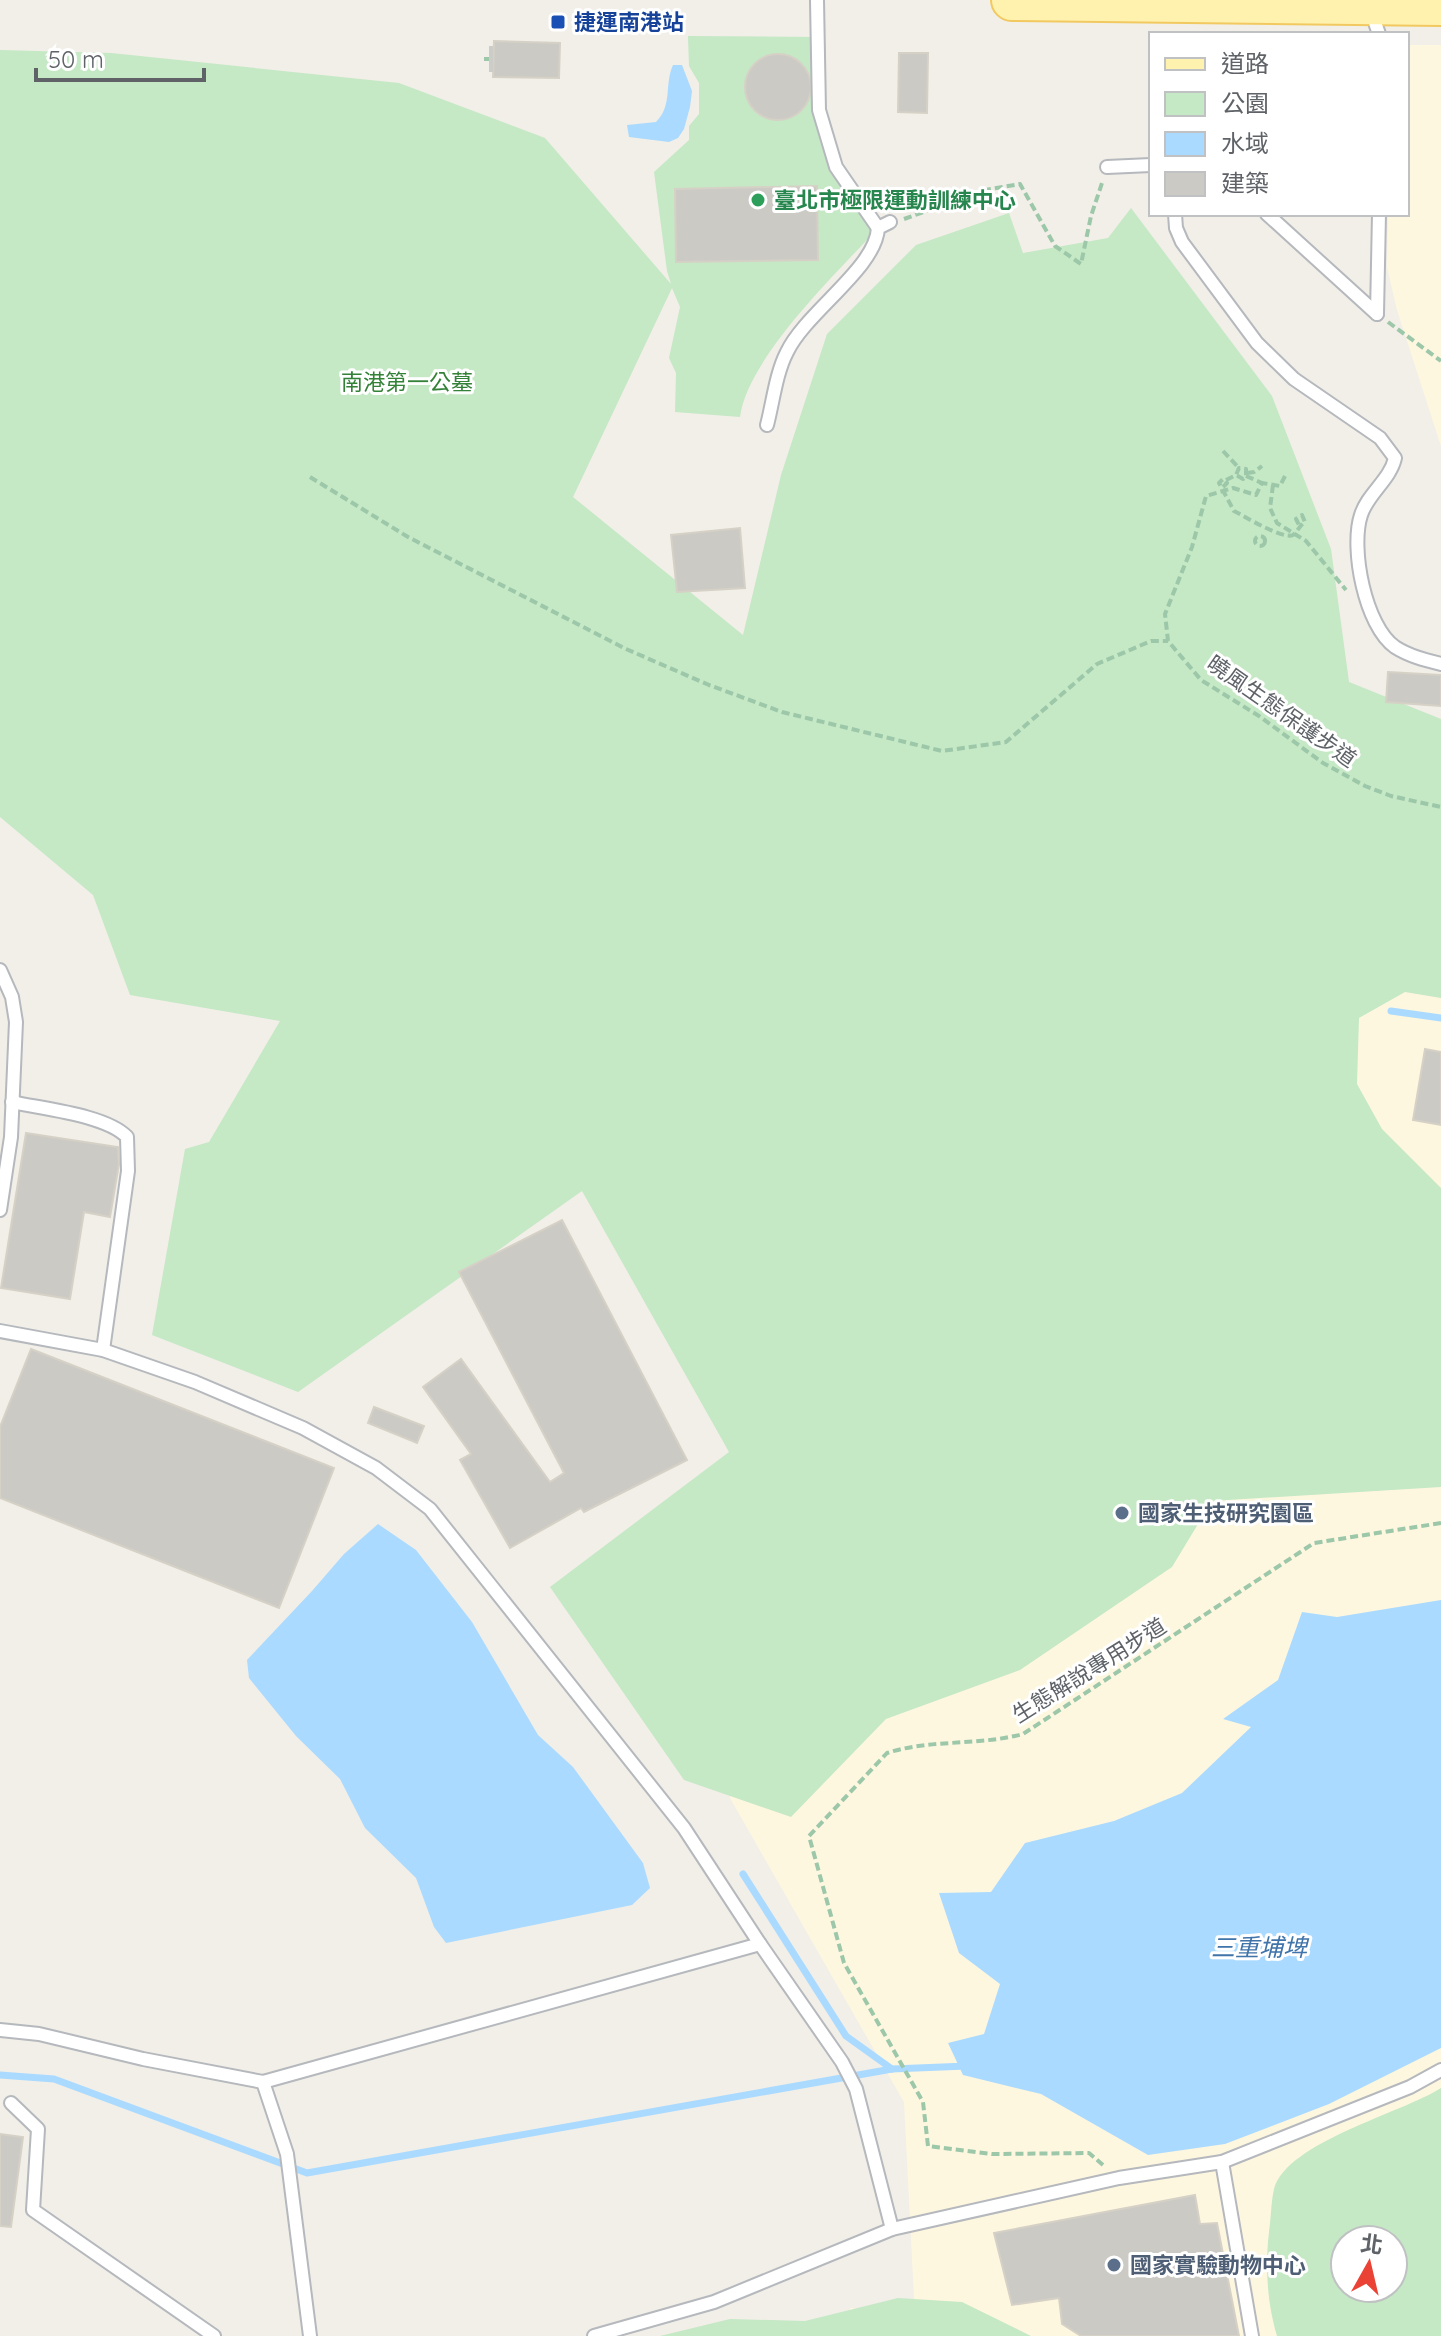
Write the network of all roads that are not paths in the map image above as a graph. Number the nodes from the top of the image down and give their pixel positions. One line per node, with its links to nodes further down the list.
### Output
1 (817, 0): 10 (lane)
2 (1012, 0): 4 (main road)
3 (1441, 5): 4 (main road)
4 (1374, 19)
5 (1149, 165): 6 (lane)
6 (1107, 167)
7 (1175, 216): 11 (lane)
8 (1269, 216): 9 (lane)
9 (1379, 216)
10 (767, 425)
11 (1441, 664)
12 (0, 970): 13 (lane)
13 (12, 1102): 14 (lane); 16 (lane)
14 (0, 1210)
15 (0, 1331): 16 (lane)
16 (103, 1350): 17 (lane)
17 (760, 1944): 20 (lane); 23 (lane)
18 (0, 2030): 20 (lane)
19 (1441, 2070): 22 (lane)
20 (263, 2082): 25 (lane)
21 (11, 2103): 24 (lane)
22 (1222, 2162): 23 (lane); 27 (lane)
23 (892, 2229): 26 (lane)
24 (214, 2336)
25 (310, 2336)
26 (594, 2336)
27 (1252, 2336)

